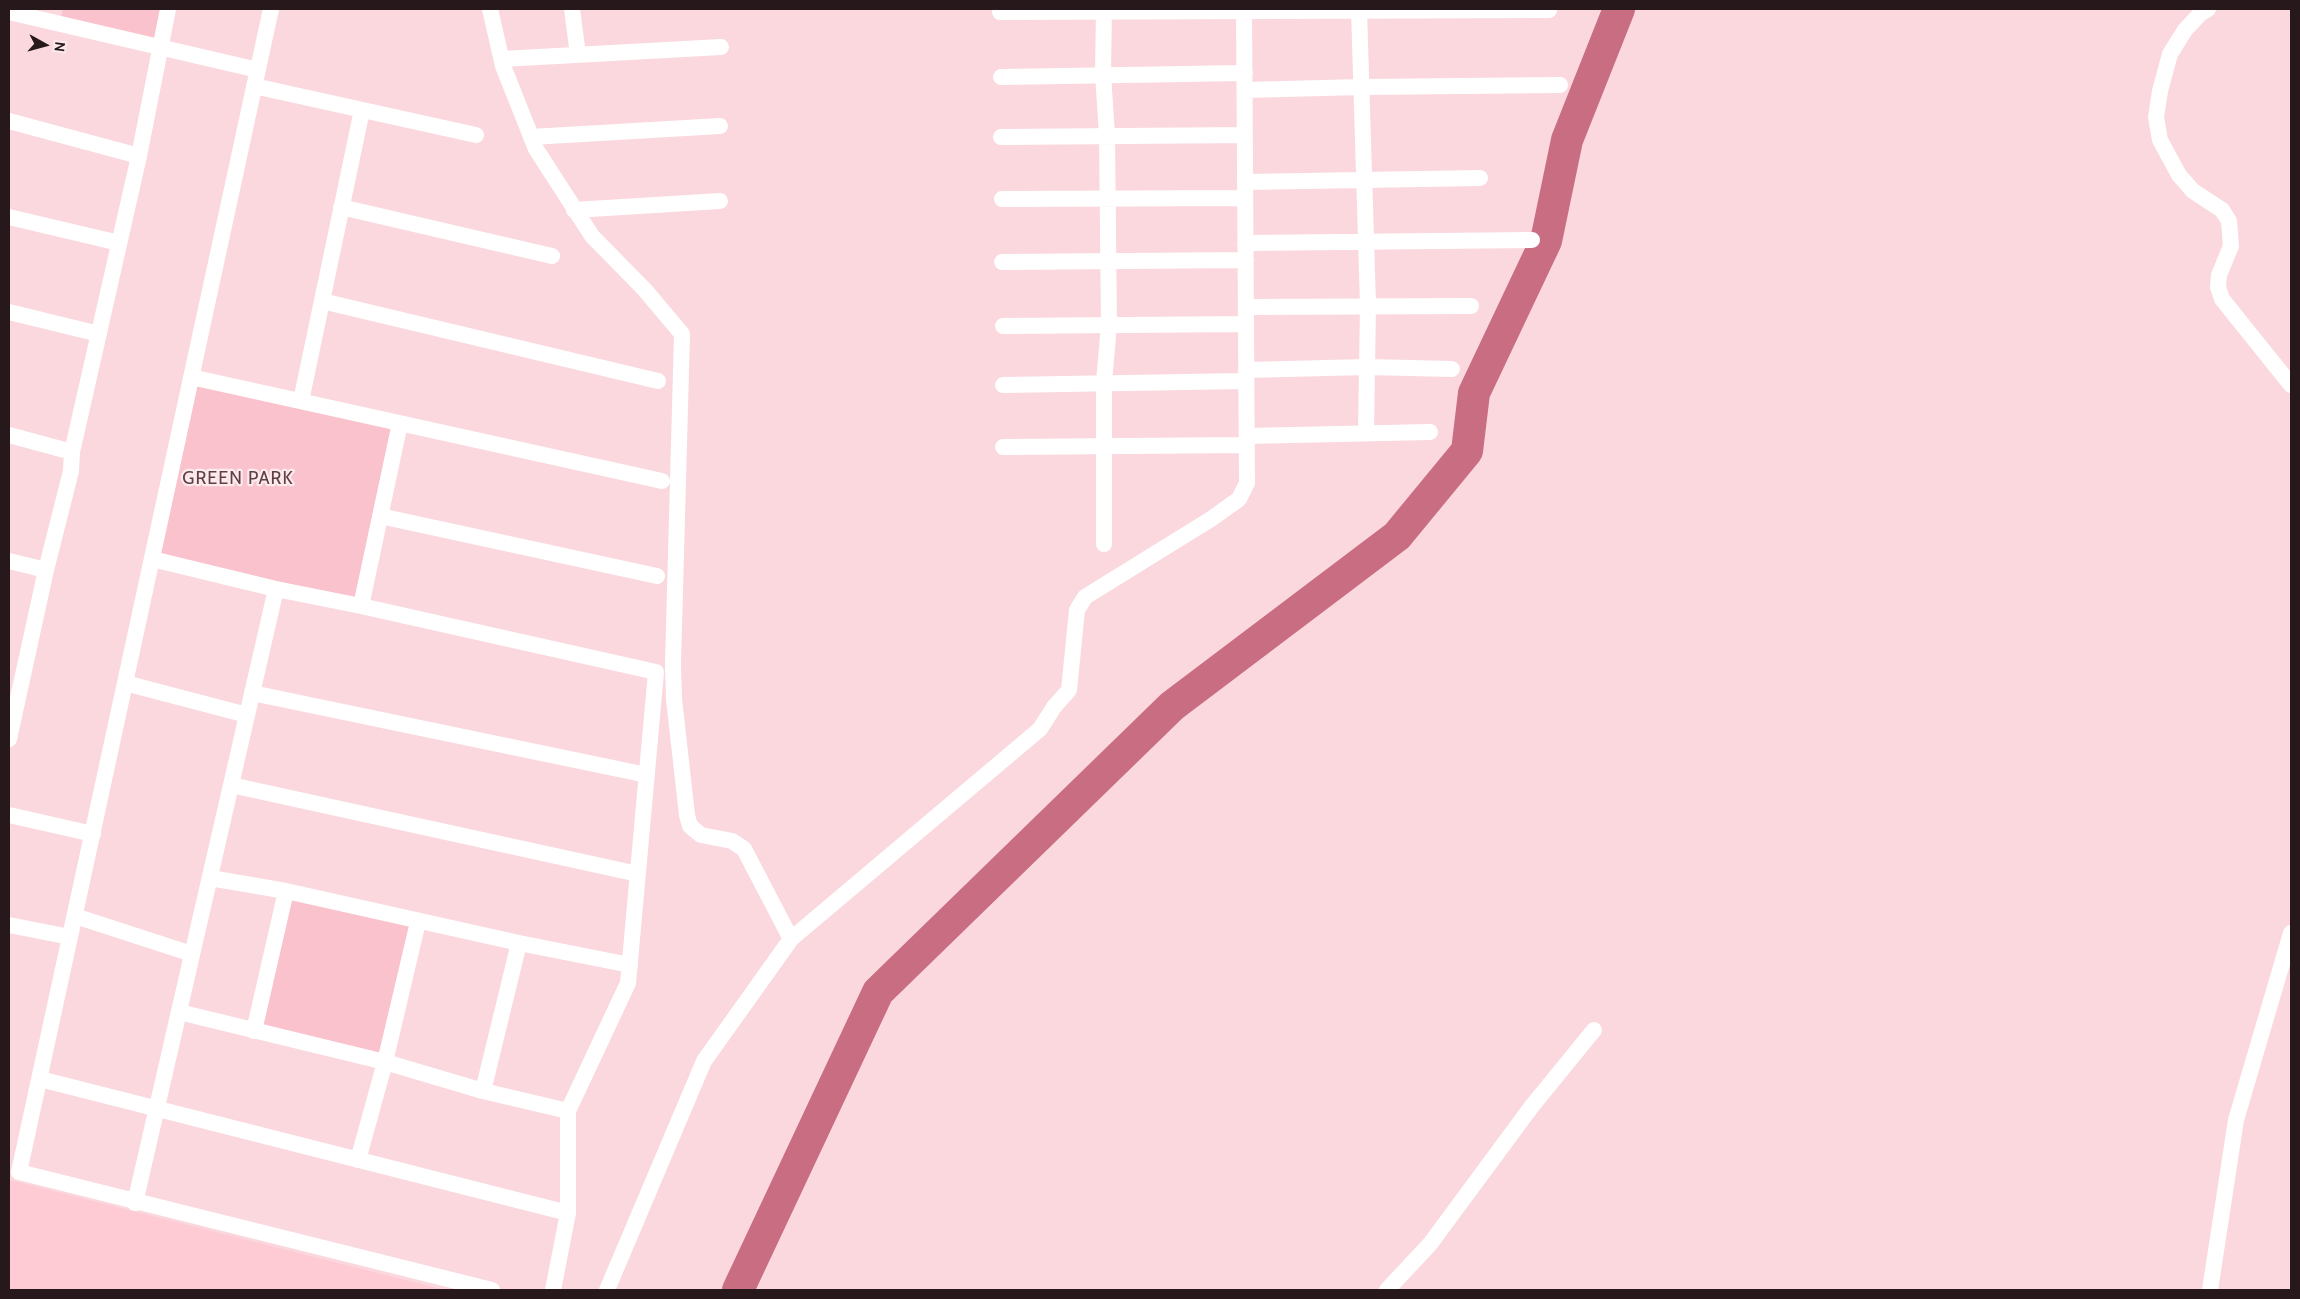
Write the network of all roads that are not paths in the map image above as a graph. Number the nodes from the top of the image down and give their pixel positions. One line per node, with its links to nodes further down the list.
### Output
1 (168, 9): 12 (street)
2 (271, 9): 16 (street)
3 (490, 9): 15 (street)
4 (572, 9): 14 (street)
5 (2208, 9): 66 (street)
6 (1104, 10): 7 (street); 11 (street); 18 (street)
7 (1244, 10): 9 (street); 17 (street)
8 (1549, 10): 9 (street)
9 (1359, 11): 22 (street)
10 (9, 12): 12 (street)
11 (1000, 12)
12 (161, 47): 16 (street); 32 (street)
13 (721, 47): 14 (street)
14 (578, 55): 15 (street)
15 (502, 59): 31 (street)
16 (258, 70): 21 (street)
17 (1245, 73): 18 (street); 23 (street)
18 (1103, 74): 19 (street); 27 (street)
19 (1001, 77)
20 (1560, 85): 22 (street)
21 (254, 86): 24 (street); 62 (street)
22 (1362, 87): 23 (street); 34 (street)
23 (1245, 90): 28 (street)
24 (362, 110): 29 (street); 39 (street)
25 (9, 121): 32 (street)
26 (720, 126): 31 (street)
27 (1107, 135): 28 (street); 30 (street); 36 (street)
28 (1245, 135): 35 (street)
29 (476, 136)
30 (1001, 136)
31 (531, 138): 40 (street)
32 (139, 156): 44 (street)
33 (1480, 178): 34 (street)
34 (1365, 180): 35 (street); 43 (street)
35 (1245, 190): 36 (street); 45 (street)
36 (1107, 198): 37 (street); 48 (street)
37 (1002, 199)
38 (720, 201): 40 (street)
39 (341, 207): 46 (street); 50 (street)
40 (574, 210): 102 (street)
41 (9, 217): 44 (street)
42 (1532, 240): 43 (street)
43 (1366, 241): 45 (street); 51 (street)
44 (119, 243): 58 (street)
45 (1245, 243): 47 (street)
46 (552, 256)
47 (1246, 260): 48 (street); 53 (street)
48 (1108, 261): 49 (street); 56 (street)
49 (1002, 262)
50 (322, 301): 63 (street); 67 (street)
51 (1368, 305): 52 (street); 53 (street); 59 (street)
52 (1471, 306)
53 (1246, 307): 55 (street)
54 (9, 312): 58 (street)
55 (1246, 324): 56 (street); 61 (street)
56 (1109, 325): 57 (street); 64 (street)
57 (1003, 326)
58 (99, 334): 75 (street)
59 (1367, 367): 60 (street); 61 (street); 70 (street)
60 (1452, 369)
61 (1246, 375): 64 (street); 72 (street)
62 (192, 377): 67 (street); 79 (street)
63 (658, 381)
64 (1104, 382): 65 (street); 73 (street)
65 (1003, 384)
66 (2291, 385)
67 (301, 401): 68 (street)
68 (400, 423): 76 (street); 77 (street)
69 (1430, 432): 70 (street)
70 (1366, 433): 72 (street)
71 (9, 435): 75 (street)
72 (1247, 440): 73 (street); 102 (street)
73 (1104, 446): 74 (street); 78 (street)
74 (1003, 448)
75 (72, 452): 81 (street)
76 (662, 481)
77 (380, 516): 82 (street); 84 (street)
78 (1104, 544)
79 (152, 559): 83 (street); 85 (street)
80 (9, 561): 81 (street)
81 (46, 570): 87 (street)
82 (657, 576)
83 (276, 589): 84 (street); 86 (street)
84 (361, 606): 90 (street)
85 (125, 683): 88 (street); 93 (street)
86 (252, 693): 88 (street); 90 (street)
87 (13, 695): 89 (street)
88 (247, 716): 91 (street)
89 (9, 739)
90 (647, 775): 94 (street)
91 (231, 785): 94 (street); 95 (street)
92 (9, 815): 93 (street)
93 (93, 834): 97 (street)
94 (638, 874): 105 (street)
95 (210, 878): 96 (street); 104 (street)
96 (286, 891): 98 (street); 108 (street)
97 (75, 916): 101 (street); 104 (street)
98 (418, 922): 103 (street); 109 (street)
99 (9, 925): 101 (street)
100 (2291, 934): 121 (street)
101 (70, 937): 110 (street)
102 (791, 939): 119 (street)
103 (519, 944): 105 (street); 111 (street)
104 (192, 954): 106 (street)
105 (630, 965): 113 (street)
106 (179, 1012): 108 (street); 112 (street)
107 (1594, 1030): 120 (street)
108 (254, 1031): 109 (street)
109 (385, 1062): 111 (street); 114 (street)
110 (40, 1079): 112 (street); 115 (street)
111 (484, 1091): 113 (street)
112 (156, 1110): 114 (street); 115 (street)
113 (568, 1111): 116 (street)
114 (358, 1160): 116 (street)
115 (135, 1203): 117 (street)
116 (568, 1214): 118 (street)
117 (492, 1290)
118 (553, 1290)
119 (607, 1290)
120 (1388, 1290)
121 (2210, 1290)

